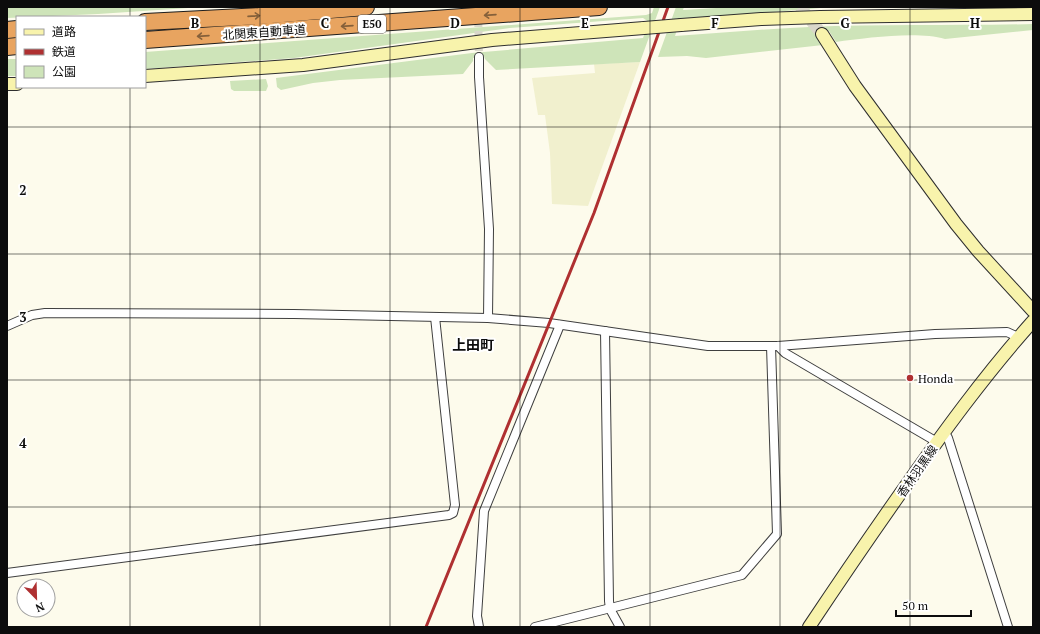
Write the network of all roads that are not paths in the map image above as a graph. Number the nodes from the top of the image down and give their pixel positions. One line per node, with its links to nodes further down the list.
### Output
1 (366, 7): 4 (highway, 北関東自動車道 / E50, one-way to 1)
2 (599, 7): 6 (highway, 北関東自動車道 / E50, one-way to 6)
3 (1033, 14): 8 (street, bridge)
4 (146, 22)
5 (822, 34): 9 (street)
6 (146, 40)
7 (479, 57): 11 (street)
8 (146, 76)
9 (1033, 310)
10 (435, 317): 11 (street); 13 (street); 19 (street)
11 (488, 318): 12 (street)
12 (560, 325): 15 (street); 21 (street)
13 (7, 326)
14 (1031, 326): 16 (street, 香林羽黒線)
15 (606, 331): 17 (street); 20 (street)
16 (1018, 337): 17 (street); 18 (street, 香林羽黒線)
17 (775, 346): 18 (street); 20 (street)
18 (940, 436): 24 (street, 香林羽黒線); 25 (street)
19 (7, 573)
20 (610, 609): 22 (street); 23 (street)
21 (479, 627)
22 (535, 627)
23 (620, 627)
24 (809, 627)
25 (1008, 627)

